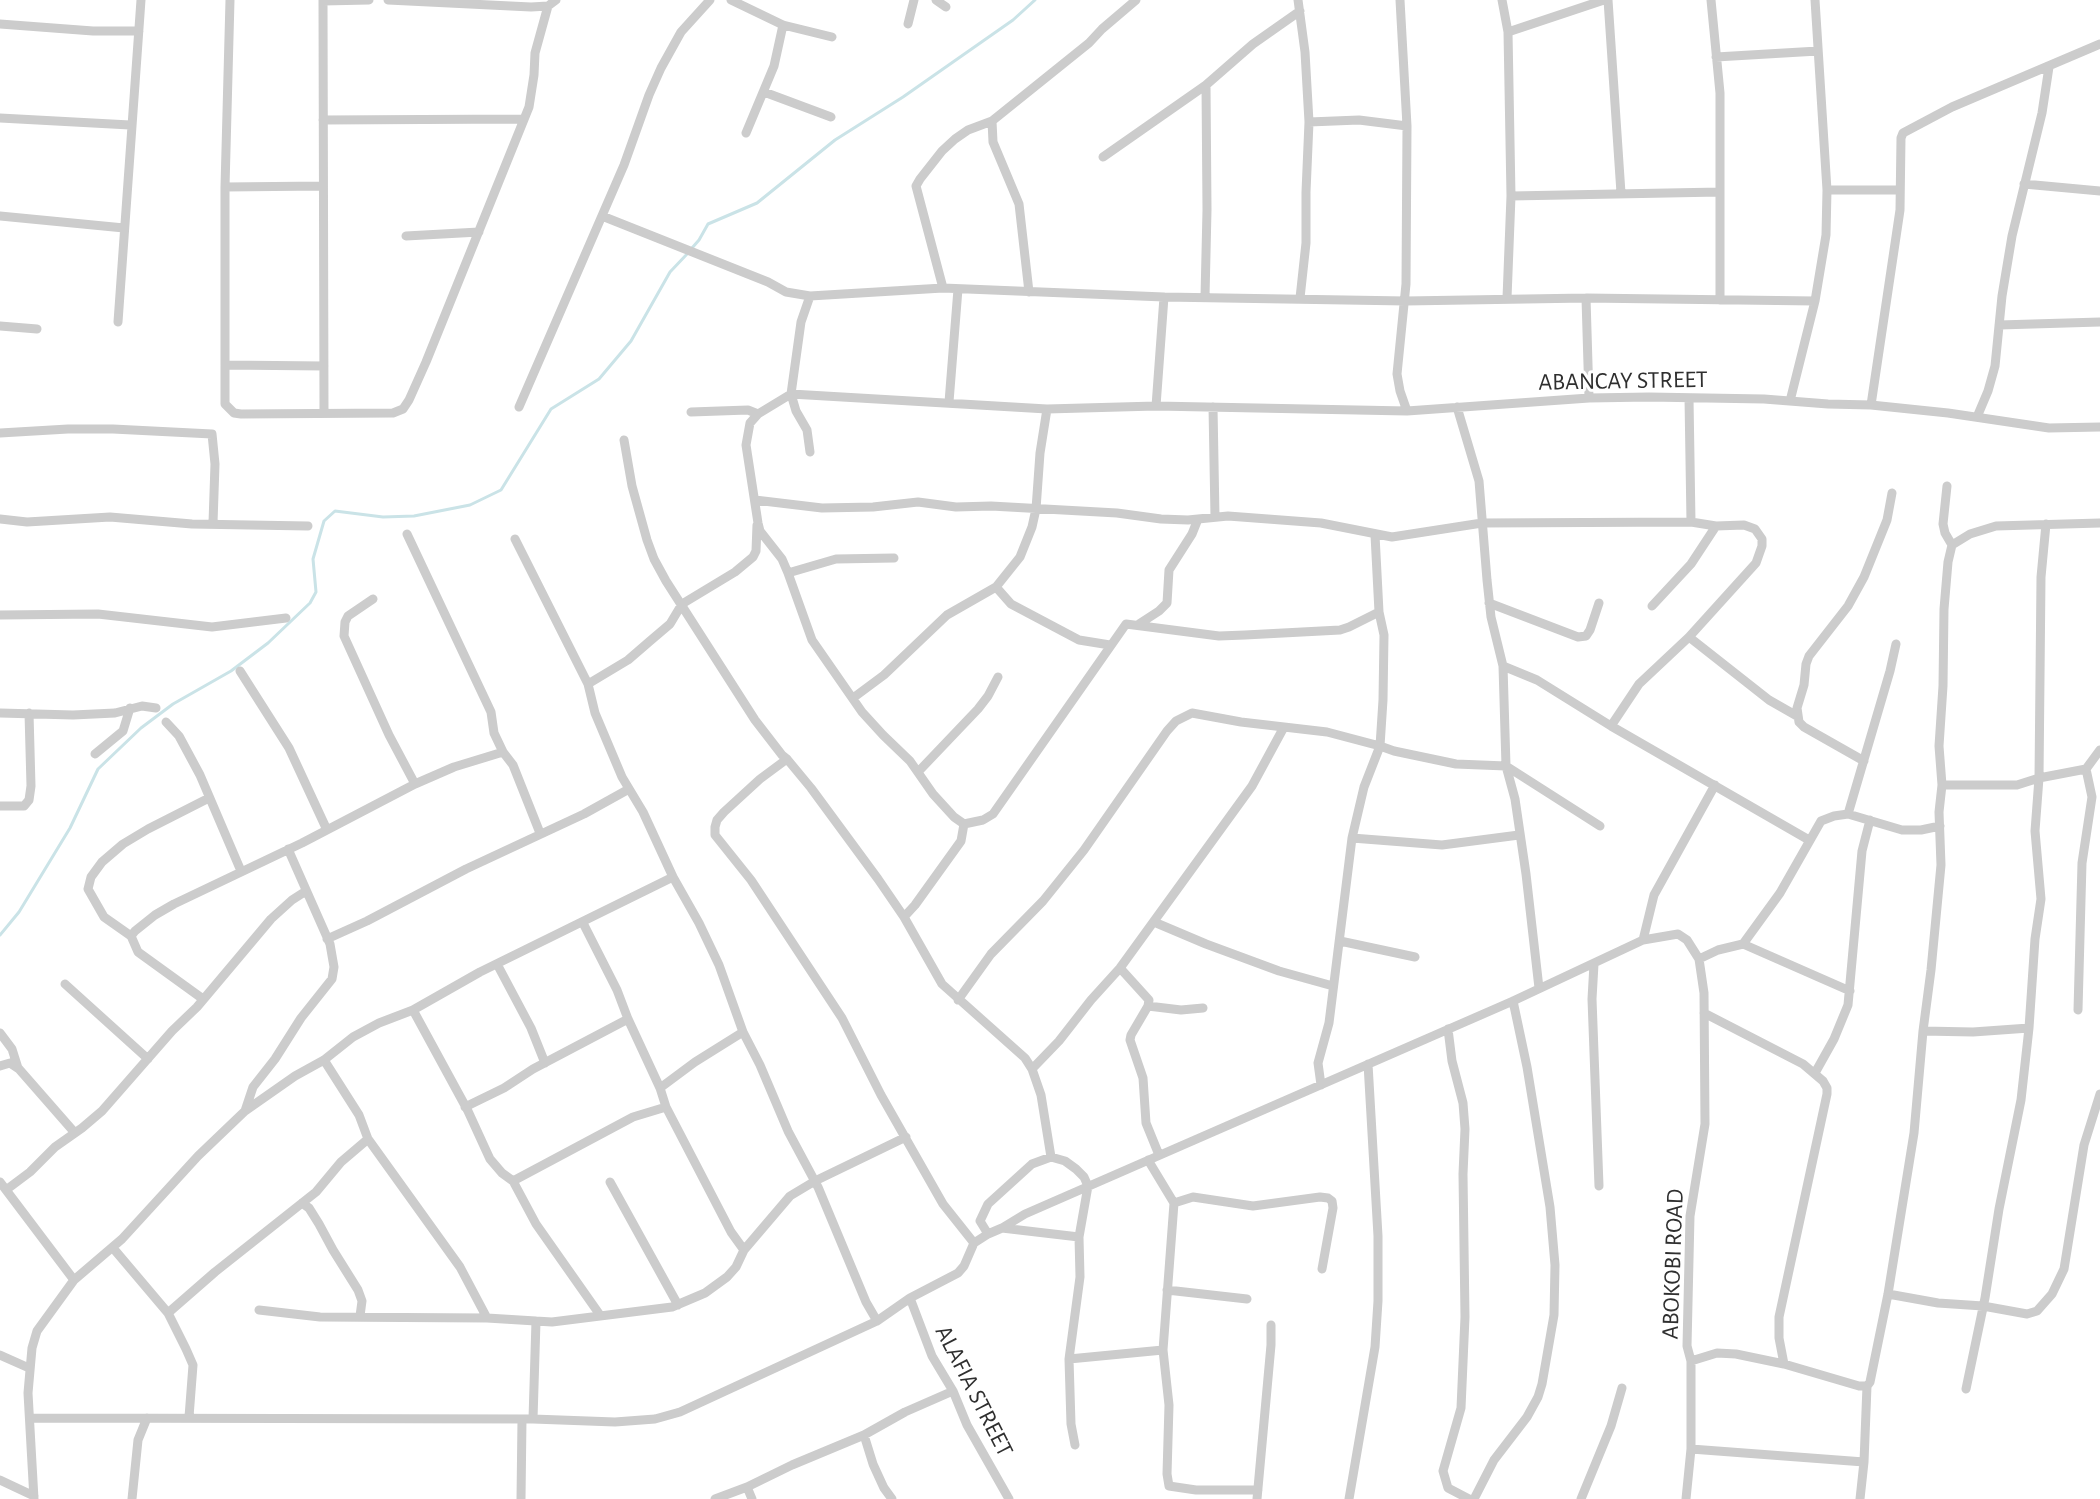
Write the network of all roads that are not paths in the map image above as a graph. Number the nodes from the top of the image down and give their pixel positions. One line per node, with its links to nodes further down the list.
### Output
1 (141, 0): 24 (street)
2 (230, 0): 45 (street)
3 (369, 0): 16 (street)
4 (388, 0): 17 (street)
5 (710, 0): 53 (street)
6 (731, 0): 23 (street)
7 (914, 0): 22 (street)
8 (936, 0): 19 (street)
9 (1136, 0): 37 (street)
10 (1298, 0): 20 (street)
11 (1400, 0): 40 (street)
12 (1502, 0): 25 (street)
13 (1606, 0): 25 (street); 50 (street)
14 (1711, 0): 29 (street)
15 (1815, 0): 28 (street)
16 (323, 1): 36 (street)
17 (430, 1): 18 (street)
18 (552, 3): 35 (street)
19 (946, 8)
20 (1300, 11): 31 (street); 38 (street)
21 (0, 24): 24 (street)
22 (908, 24)
23 (783, 25): 26 (street); 32 (street)
24 (139, 31): 39 (street)
25 (1508, 32): 51 (street)
26 (832, 37)
27 (2100, 44): 30 (street)
28 (1818, 51): 29 (street); 46 (street)
29 (1716, 57): 49 (street)
30 (2049, 67): 43 (street); 47 (street)
31 (1206, 85): 42 (street); 62 (street)
32 (764, 92): 33 (street); 41 (street)
33 (831, 117)
34 (0, 118): 39 (street)
35 (523, 119): 36 (street); 55 (street)
36 (323, 120): 44 (street)
37 (992, 121): 57 (street); 59 (street)
38 (1310, 122): 40 (street); 63 (street)
39 (130, 125): 54 (street)
40 (1407, 126): 67 (street)
41 (746, 133)
42 (1103, 158)
43 (2024, 184): 48 (street); 71 (street)
44 (323, 186): 45 (street); 75 (street)
45 (225, 188): 74 (street)
46 (1827, 190): 47 (street); 68 (street)
47 (1900, 190): 81 (street)
48 (2100, 191)
49 (1719, 192): 50 (street); 66 (street)
50 (1621, 193): 51 (street)
51 (1511, 196): 64 (street)
52 (0, 216): 54 (street)
53 (602, 216): 60 (street); 83 (street)
54 (124, 228): 69 (street)
55 (479, 232): 56 (street); 88 (street)
56 (406, 236)
57 (943, 288): 58 (street); 60 (street)
58 (958, 289): 59 (street); 80 (street)
59 (1029, 292): 61 (street)
60 (810, 296): 76 (street)
61 (1164, 297): 62 (street); 82 (street)
62 (1205, 297): 63 (street)
63 (1300, 298): 67 (street)
64 (1507, 298): 65 (street); 67 (street)
65 (1586, 298): 66 (street); 77 (street)
66 (1720, 300): 68 (street)
67 (1406, 301): 87 (street)
68 (1815, 301): 79 (street)
69 (118, 322)
70 (2100, 322): 71 (street)
71 (1999, 325): 91 (street)
72 (0, 326): 73 (street)
73 (37, 329)
74 (225, 365): 75 (street); 88 (street)
75 (324, 366): 88 (street)
76 (791, 394): 80 (street, ABANCAY STREET); 90 (street); 95 (street)
77 (1589, 398): 78 (street, ABANCAY STREET); 85 (street, ABANCAY STREET)
78 (1689, 398): 79 (street, ABANCAY STREET); 103 (street)
79 (1790, 401): 81 (street, ABANCAY STREET)
80 (949, 402): 86 (street, ABANCAY STREET)
81 (1871, 405): 91 (street, ABANCAY STREET)
82 (1156, 406): 84 (street, ABANCAY STREET); 86 (street, ABANCAY STREET)
83 (519, 407)
84 (1213, 407): 87 (street, ABANCAY STREET); 100 (street)
85 (1458, 407): 87 (street, ABANCAY STREET); 105 (street)
86 (1047, 409): 99 (street)
87 (1407, 411)
88 (324, 412)
89 (691, 412): 90 (street)
90 (758, 414): 98 (street)
91 (1977, 417): 92 (street, ABANCAY STREET)
92 (2100, 427)
93 (0, 433): 107 (street)
94 (624, 440): 121 (street)
95 (810, 452)
96 (1947, 486): 114 (street)
97 (1892, 493): 139 (street)
98 (754, 500): 99 (street); 104 (street)
99 (1036, 509): 102 (street); 117 (street)
100 (1215, 518): 102 (street); 112 (street)
101 (0, 519): 107 (street)
102 (1198, 519): 126 (street)
103 (1690, 522): 105 (street); 109 (street)
104 (758, 523): 116 (street); 121 (street)
105 (1482, 523): 112 (street); 119 (street)
106 (2100, 523): 108 (street)
107 (213, 524): 110 (street)
108 (2046, 524): 114 (street); 152 (street)
109 (1716, 525): 122 (street); 127 (street)
110 (308, 526)
111 (407, 534): 145 (street)
112 (1375, 535): 123 (street)
113 (515, 539): 133 (street)
114 (1952, 545): 154 (street)
115 (894, 558): 116 (street)
116 (788, 573): 134 (street)
117 (996, 587): 129 (street); 134 (street)
118 (373, 599): 153 (street)
119 (1490, 603): 120 (street); 130 (street)
120 (1599, 603)
121 (682, 604): 133 (street); 147 (street)
122 (1653, 606)
123 (1379, 612): 126 (street); 143 (street)
124 (0, 615): 125 (street)
125 (286, 618)
126 (1139, 624): 129 (street)
127 (1689, 637): 139 (street); 141 (street)
128 (1896, 644): 148 (street)
129 (1110, 645): 161 (street)
130 (1503, 666): 141 (street); 149 (street)
131 (240, 670): 164 (street)
132 (998, 677): 151 (street)
133 (588, 684): 156 (street)
134 (853, 698): 151 (street)
135 (130, 708): 136 (street); 138 (street); 146 (street)
136 (156, 708)
137 (0, 713): 138 (street)
138 (28, 713): 158 (street)
139 (1798, 719): 148 (street)
140 (166, 722): 157 (street)
141 (1611, 726): 155 (street)
142 (1284, 727): 143 (street); 175 (street); 191 (street)
143 (1380, 746): 149 (street); 167 (street)
144 (2100, 750): 150 (street)
145 (503, 752): 153 (street); 165 (street)
146 (95, 754)
147 (788, 759): 173 (street); 219 (street)
148 (1864, 761): 159 (street)
149 (1506, 766): 162 (street); 166 (street)
150 (2086, 770): 152 (street); 196 (street)
151 (918, 772): 161 (street)
152 (2038, 778): 154 (street); 199 (street)
153 (415, 783): 164 (street)
154 (1942, 785): 163 (street)
155 (1715, 786): 168 (street); 178 (street)
156 (629, 789): 165 (street); 171 (street)
157 (209, 798): 170 (street); 176 (street)
158 (0, 806)
159 (1848, 814): 160 (street); 168 (street)
160 (1870, 820): 163 (street); 189 (street)
161 (964, 824): 173 (street)
162 (1600, 826)
163 (1940, 826): 201 (street)
164 (327, 830): 169 (street)
165 (540, 833): 177 (street)
166 (1519, 835): 167 (street); 188 (street)
167 (1352, 838): 179 (street)
168 (1809, 840): 180 (street)
169 (288, 849): 170 (street); 172 (street)
170 (241, 871): 176 (street)
171 (673, 877): 174 (street); 202 (street)
172 (306, 891): 177 (street); 190 (street)
173 (904, 917): 191 (street)
174 (584, 922): 183 (street); 198 (street)
175 (1154, 922): 185 (street); 187 (street)
176 (131, 936): 190 (street)
177 (327, 939): 217 (street)
178 (1643, 940): 182 (street); 184 (street)
179 (1340, 941): 181 (street); 187 (street)
180 (1743, 944): 182 (street); 189 (street)
181 (1415, 957)
182 (1699, 959): 197 (street, ABOKOBI ROAD)
183 (497, 964): 195 (street); 206 (street)
184 (1594, 964): 188 (street); 229 (street)
185 (1120, 968): 193 (street); 210 (street)
186 (65, 984): 204 (street)
187 (1333, 986): 212 (street)
188 (1539, 988): 192 (street)
189 (1850, 991): 211 (street)
190 (203, 999): 204 (street)
191 (958, 1000): 210 (street)
192 (1513, 1001): 200 (street); 285 (street)
193 (1148, 1006): 194 (street); 221 (street)
194 (1203, 1008)
195 (413, 1010): 205 (street); 215 (street)
196 (2078, 1010)
197 (1704, 1013): 211 (street); 257 (street, ABOKOBI ROAD)
198 (628, 1019): 206 (street); 213 (street)
199 (2030, 1028): 201 (street); 245 (street)
200 (1448, 1029): 207 (street); 284 (street)
201 (1923, 1031): 241 (street)
202 (743, 1032): 213 (street); 225 (street)
203 (0, 1033): 209 (street)
204 (148, 1059): 218 (street)
205 (324, 1060): 217 (street); 220 (street)
206 (545, 1063): 215 (street)
207 (1368, 1064): 212 (street); 283 (street)
208 (0, 1066): 209 (street)
209 (18, 1068): 218 (street)
210 (1032, 1070): 222 (street)
211 (1815, 1072): 258 (street)
212 (1321, 1085): 221 (street)
213 (660, 1088): 216 (street)
214 (2100, 1094): 245 (street)
215 (465, 1107): 224 (street)
216 (666, 1107): 224 (street); 237 (street)
217 (245, 1111): 236 (street)
218 (75, 1133): 227 (street)
219 (906, 1137): 225 (street); 235 (street)
220 (368, 1139): 230 (street); 250 (street)
221 (1159, 1155): 223 (street)
222 (1052, 1157): 228 (street); 233 (street)
223 (1148, 1160): 228 (street); 231 (street)
224 (513, 1181): 249 (street)
225 (814, 1181): 237 (street); 252 (street)
226 (610, 1182): 244 (street)
227 (3, 1186): 239 (street)
228 (1088, 1186): 232 (street); 234 (street)
229 (1599, 1186)
230 (302, 1203): 247 (street); 248 (street)
231 (1174, 1203): 238 (street); 240 (street)
232 (1002, 1228): 233 (street); 234 (street)
233 (988, 1234): 235 (street)
234 (1079, 1237): 256 (street)
235 (974, 1243): 242 (street)
236 (113, 1248): 239 (street); 247 (street)
237 (744, 1250): 244 (street)
238 (1322, 1269)
239 (74, 1280): 259 (street)
240 (1167, 1290): 243 (street); 254 (street)
241 (1888, 1294): 245 (street); 260 (street)
242 (910, 1298): 252 (street); 263 (street, ALAFIA STREET)
243 (1247, 1299)
244 (678, 1305): 249 (street)
245 (1983, 1306): 262 (street)
246 (259, 1310): 248 (street)
247 (168, 1313): 264 (street)
248 (360, 1316): 250 (street)
249 (600, 1316): 251 (street)
250 (487, 1318): 251 (street)
251 (536, 1321): 268 (street)
252 (877, 1321): 268 (street)
253 (1271, 1325): 275 (street)
254 (1163, 1350): 256 (street); 275 (street)
255 (0, 1355): 259 (street)
256 (1070, 1359): 270 (street)
257 (1691, 1361): 258 (street); 271 (street, ABOKOBI ROAD)
258 (1785, 1364): 260 (street)
259 (29, 1368): 265 (street)
260 (1867, 1386): 272 (street)
261 (1622, 1388): 286 (street)
262 (1966, 1389)
263 (953, 1391): 269 (street); 282 (street, ALAFIA STREET)
264 (189, 1417): 266 (street); 267 (street)
265 (30, 1418): 266 (street); 276 (street)
266 (147, 1418): 277 (street)
267 (522, 1419): 268 (street); 278 (street)
268 (533, 1419)
269 (864, 1436): 274 (street); 281 (street)
270 (1075, 1445)
271 (1691, 1449): 272 (street); 287 (street, ABOKOBI ROAD)
272 (1864, 1462): 288 (street)
273 (0, 1480): 276 (street)
274 (747, 1487): 279 (street); 280 (street)
275 (1258, 1494)
276 (34, 1498)
277 (132, 1499)
278 (521, 1499)
279 (715, 1499)
280 (752, 1499)
281 (892, 1499)
282 (1009, 1499)
283 (1349, 1499)
284 (1469, 1499)
285 (1474, 1499)
286 (1581, 1499)
287 (1686, 1499)
288 (1860, 1499)

